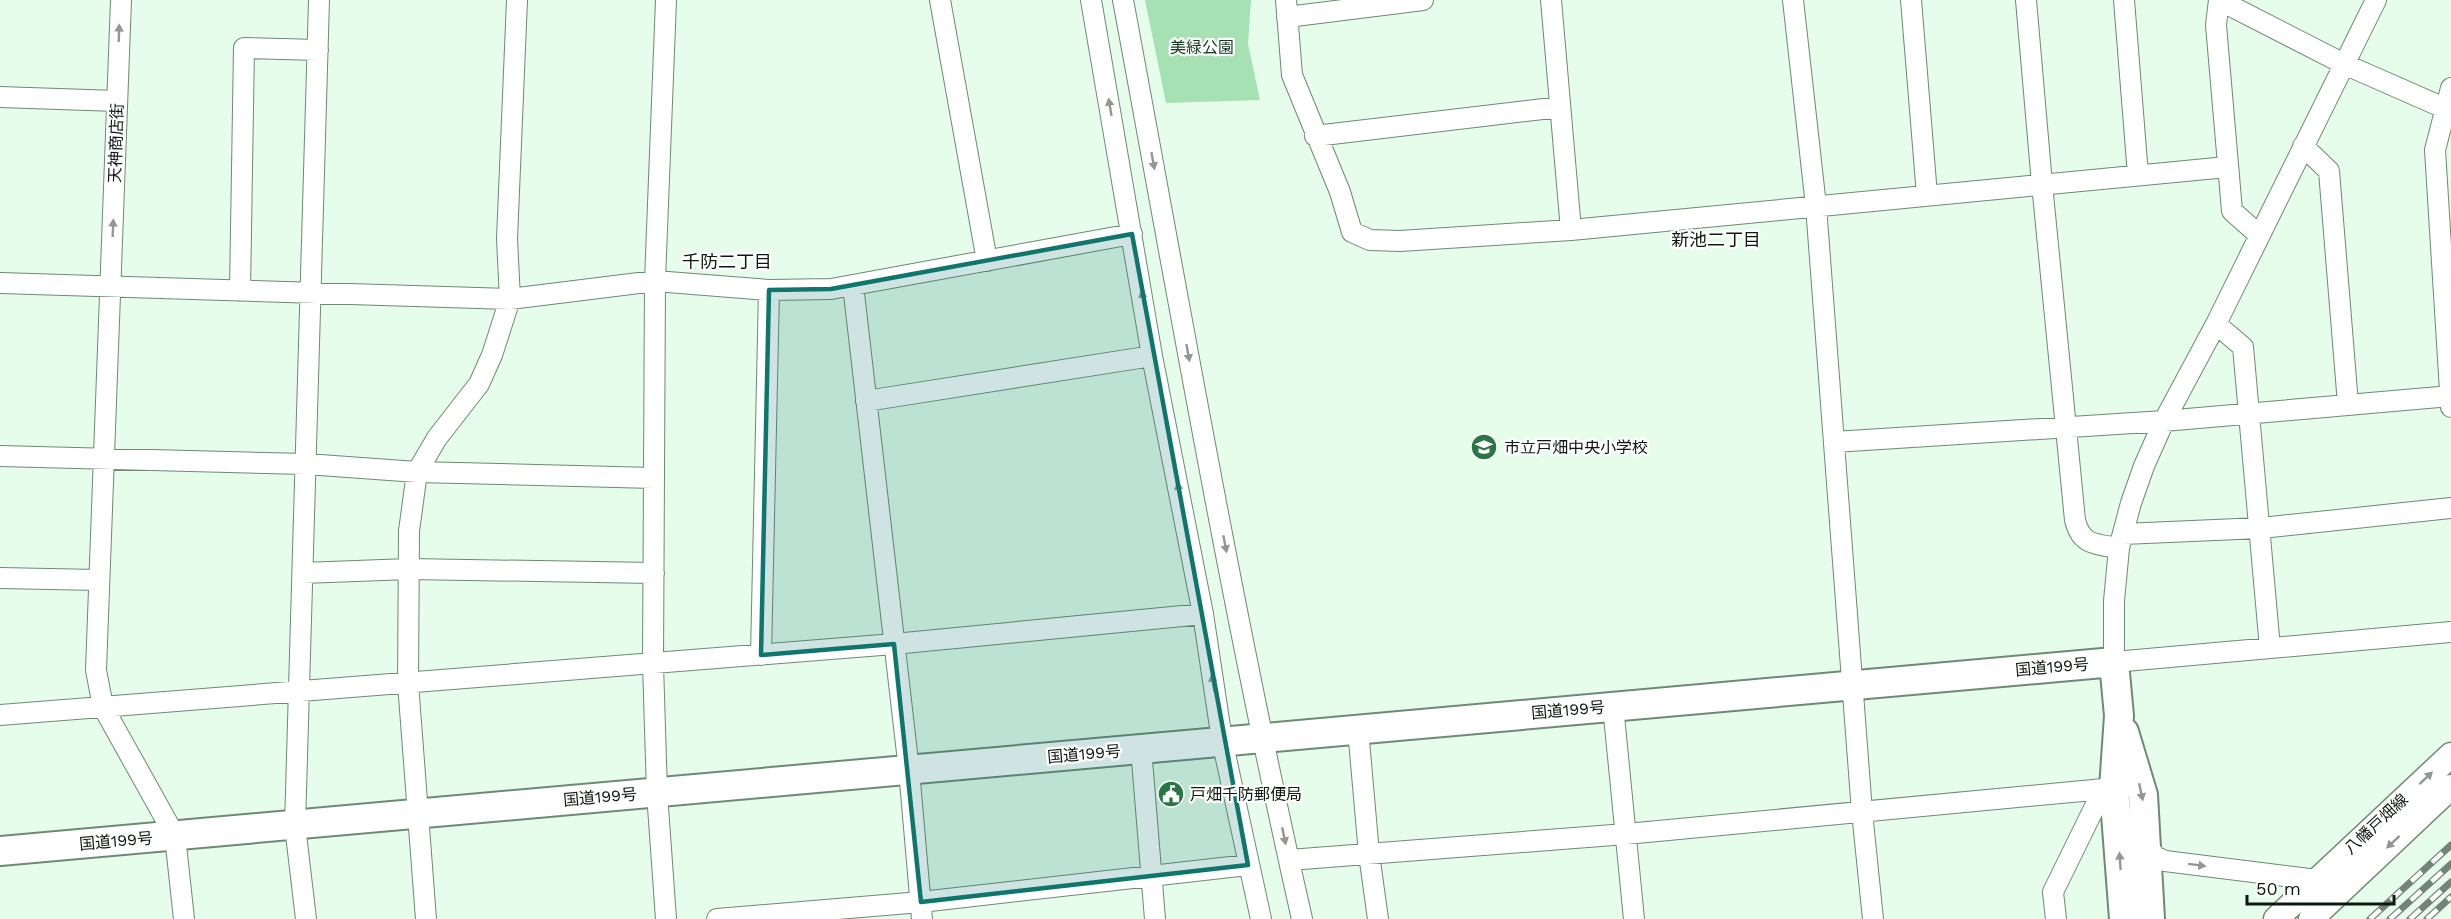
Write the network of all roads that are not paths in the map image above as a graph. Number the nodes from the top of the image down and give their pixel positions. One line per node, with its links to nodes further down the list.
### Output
1 (121, 0): 21 (street, 天神商店街, one-way to 1)
2 (320, 0): 17 (street)
3 (517, 0): 42 (street)
4 (666, 0): 35 (street)
5 (940, 0): 34 (street)
6 (1091, 0): 32 (street, one-way to 6)
7 (1123, 0): 80 (street, one-way to 80)
8 (1423, 0): 16 (street)
9 (1551, 0): 22 (street)
10 (1793, 0): 30 (street)
11 (1911, 0): 29 (street)
12 (2026, 0): 28 (street)
13 (2124, 0): 27 (street)
14 (2219, 0): 18 (street); 26 (street)
15 (2376, 0): 18 (street)
16 (1286, 8): 24 (street)
17 (318, 50): 40 (street); 41 (street)
18 (2344, 64): 23 (street); 25 (street)
19 (2451, 88): 23 (street)
20 (0, 97): 21 (street)
21 (117, 101): 38 (street, 天神商店街, one-way to 21)
22 (1560, 106): 24 (street); 31 (street)
23 (2448, 109): 45 (street)
24 (1315, 136): 31 (street)
25 (2303, 146): 33 (street); 47 (street)
26 (2227, 167): 27 (street); 33 (street)
27 (2138, 175): 28 (street)
28 (2042, 184): 29 (street); 50 (street)
29 (1927, 195): 30 (street)
30 (1816, 206): 31 (street); 51 (street)
31 (1571, 230)
32 (1132, 234): 34 (street); 44 (street, one-way to 32)
33 (2259, 235): 43 (street)
34 (987, 261): 37 (street)
35 (655, 281): 39 (street); 42 (street); 56 (street)
36 (0, 283): 38 (street)
37 (853, 285): 39 (street); 46 (street)
38 (111, 287): 40 (street); 53 (street, 天神商店街)
39 (769, 290): 69 (street)
40 (240, 291): 41 (street)
41 (312, 293): 42 (street); 54 (street)
42 (510, 299): 55 (street)
43 (2216, 324): 48 (street); 49 (street)
44 (1152, 356): 46 (street); 65 (street, one-way to 44)
45 (2451, 400): 47 (street)
46 (866, 401): 67 (street)
47 (2348, 404): 48 (street)
48 (2249, 413): 49 (street); 58 (street)
49 (2164, 421): 50 (street); 59 (street)
50 (2066, 427): 51 (street); 59 (street)
51 (1834, 442): 73 (street)
52 (0, 456): 53 (street)
53 (104, 458): 54 (street); 64 (street, 天神商店街)
54 (306, 464): 55 (street); 61 (street)
55 (417, 472): 56 (street); 60 (street)
56 (654, 478): 62 (street)
57 (2451, 508): 58 (street)
58 (2260, 528): 59 (street); 68 (street)
59 (2121, 541): 70 (street)
60 (409, 569): 61 (street); 62 (street); 72 (street)
61 (303, 573): 74 (street)
62 (654, 573): 71 (street)
63 (0, 578): 64 (street)
64 (98, 580): 75 (street, 天神商店街)
65 (1203, 615): 67 (street); 81 (street, one-way to 65)
66 (2451, 632): 68 (street)
67 (894, 645): 69 (street); 84 (street)
68 (2270, 648): 70 (street)
69 (761, 655): 71 (street)
70 (2114, 662): 73 (highway, 国道199号); 78 (highway)
71 (653, 664): 72 (street); 87 (street)
72 (408, 684): 74 (street); 89 (street)
73 (1852, 685): 76 (highway, 国道199号); 88 (street)
74 (299, 692): 75 (street); 90 (street)
75 (103, 706): 77 (street); 92 (street, 天神商店街)
76 (1613, 706): 79 (highway, 国道199号); 91 (street)
77 (0, 716)
78 (2119, 716): 86 (highway); 93 (highway, one-way to 93)
79 (1358, 729): 80 (highway, 国道199号); 95 (street)
80 (1262, 738): 81 (highway, 国道199号); 96 (street, one-way to 96)
81 (1222, 740): 82 (highway, 国道199号); 97 (street)
82 (1141, 748): 84 (highway, 国道199号); 98 (street)
83 (2451, 754): 99 (main road, 八幡戸畑線, one-way to 83)
84 (909, 770): 87 (highway, 国道199号); 100 (street)
85 (2451, 787): 116 (main road, 八幡戸畑線, one-way to 116)
86 (2109, 789): 88 (street); 112 (street); 113 (highway, one-way to 86)
87 (657, 792): 89 (highway, 国道199号); 104 (street)
88 (1862, 812): 91 (street); 111 (street)
89 (420, 813): 90 (highway, 国道199号); 103 (street)
90 (295, 826): 92 (highway, 国道199号); 102 (street)
91 (1626, 834): 95 (street); 110 (street)
92 (175, 836): 94 (highway, 国道199号); 101 (street)
93 (2146, 844): 99 (street, one-way to 99); 114 (highway)
94 (0, 851)
95 (1369, 854): 96 (street); 109 (street)
96 (1289, 860): 108 (street)
97 (1248, 865): 98 (street); 107 (street)
98 (1151, 875): 100 (street); 106 (street)
99 (2317, 880): 115 (main road, 八幡戸畑線)
100 (922, 910): 105 (street)
101 (184, 919)
102 (306, 919)
103 (426, 919)
104 (666, 919)
105 (717, 919)
106 (1155, 919)
107 (1261, 919)
108 (1302, 919)
109 (1378, 919)
110 (1634, 919)
111 (1873, 919)
112 (2056, 919)
113 (2124, 919)
114 (2150, 919)
115 (2276, 919)
116 (2311, 919)

